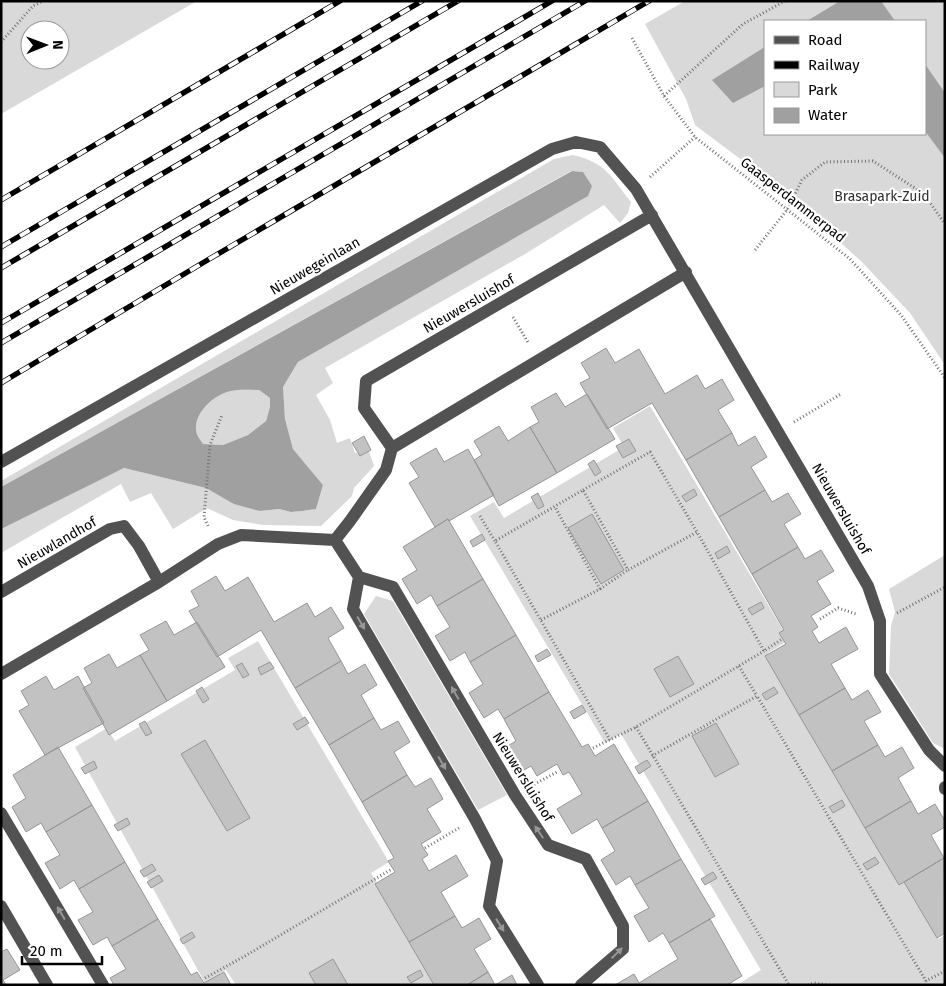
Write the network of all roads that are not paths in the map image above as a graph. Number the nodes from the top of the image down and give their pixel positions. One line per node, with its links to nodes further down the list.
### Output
1 (636, 189): 2 (street, Nieuwersluishof); 5 (street, Nieuwegeinlaan)
2 (652, 215): 3 (street, Nieuwersluishof); 4 (street, Nieuwersluishof)
3 (686, 272): 4 (street); 11 (street, Nieuwersluishof)
4 (392, 448): 6 (street)
5 (1, 462)
6 (335, 540): 7 (street); 8 (street)
7 (359, 576): 16 (street, one-way to 16); 17 (street, Nieuwersluishof, one-way to 7)
8 (159, 582): 9 (street, Nieuwlandhof); 10 (street)
9 (1, 592)
10 (1, 674)
11 (945, 766)
12 (1, 812): 15 (street, one-way to 12)
13 (1, 906): 14 (street)
14 (47, 985)
15 (103, 985)
16 (538, 985)
17 (581, 985)

